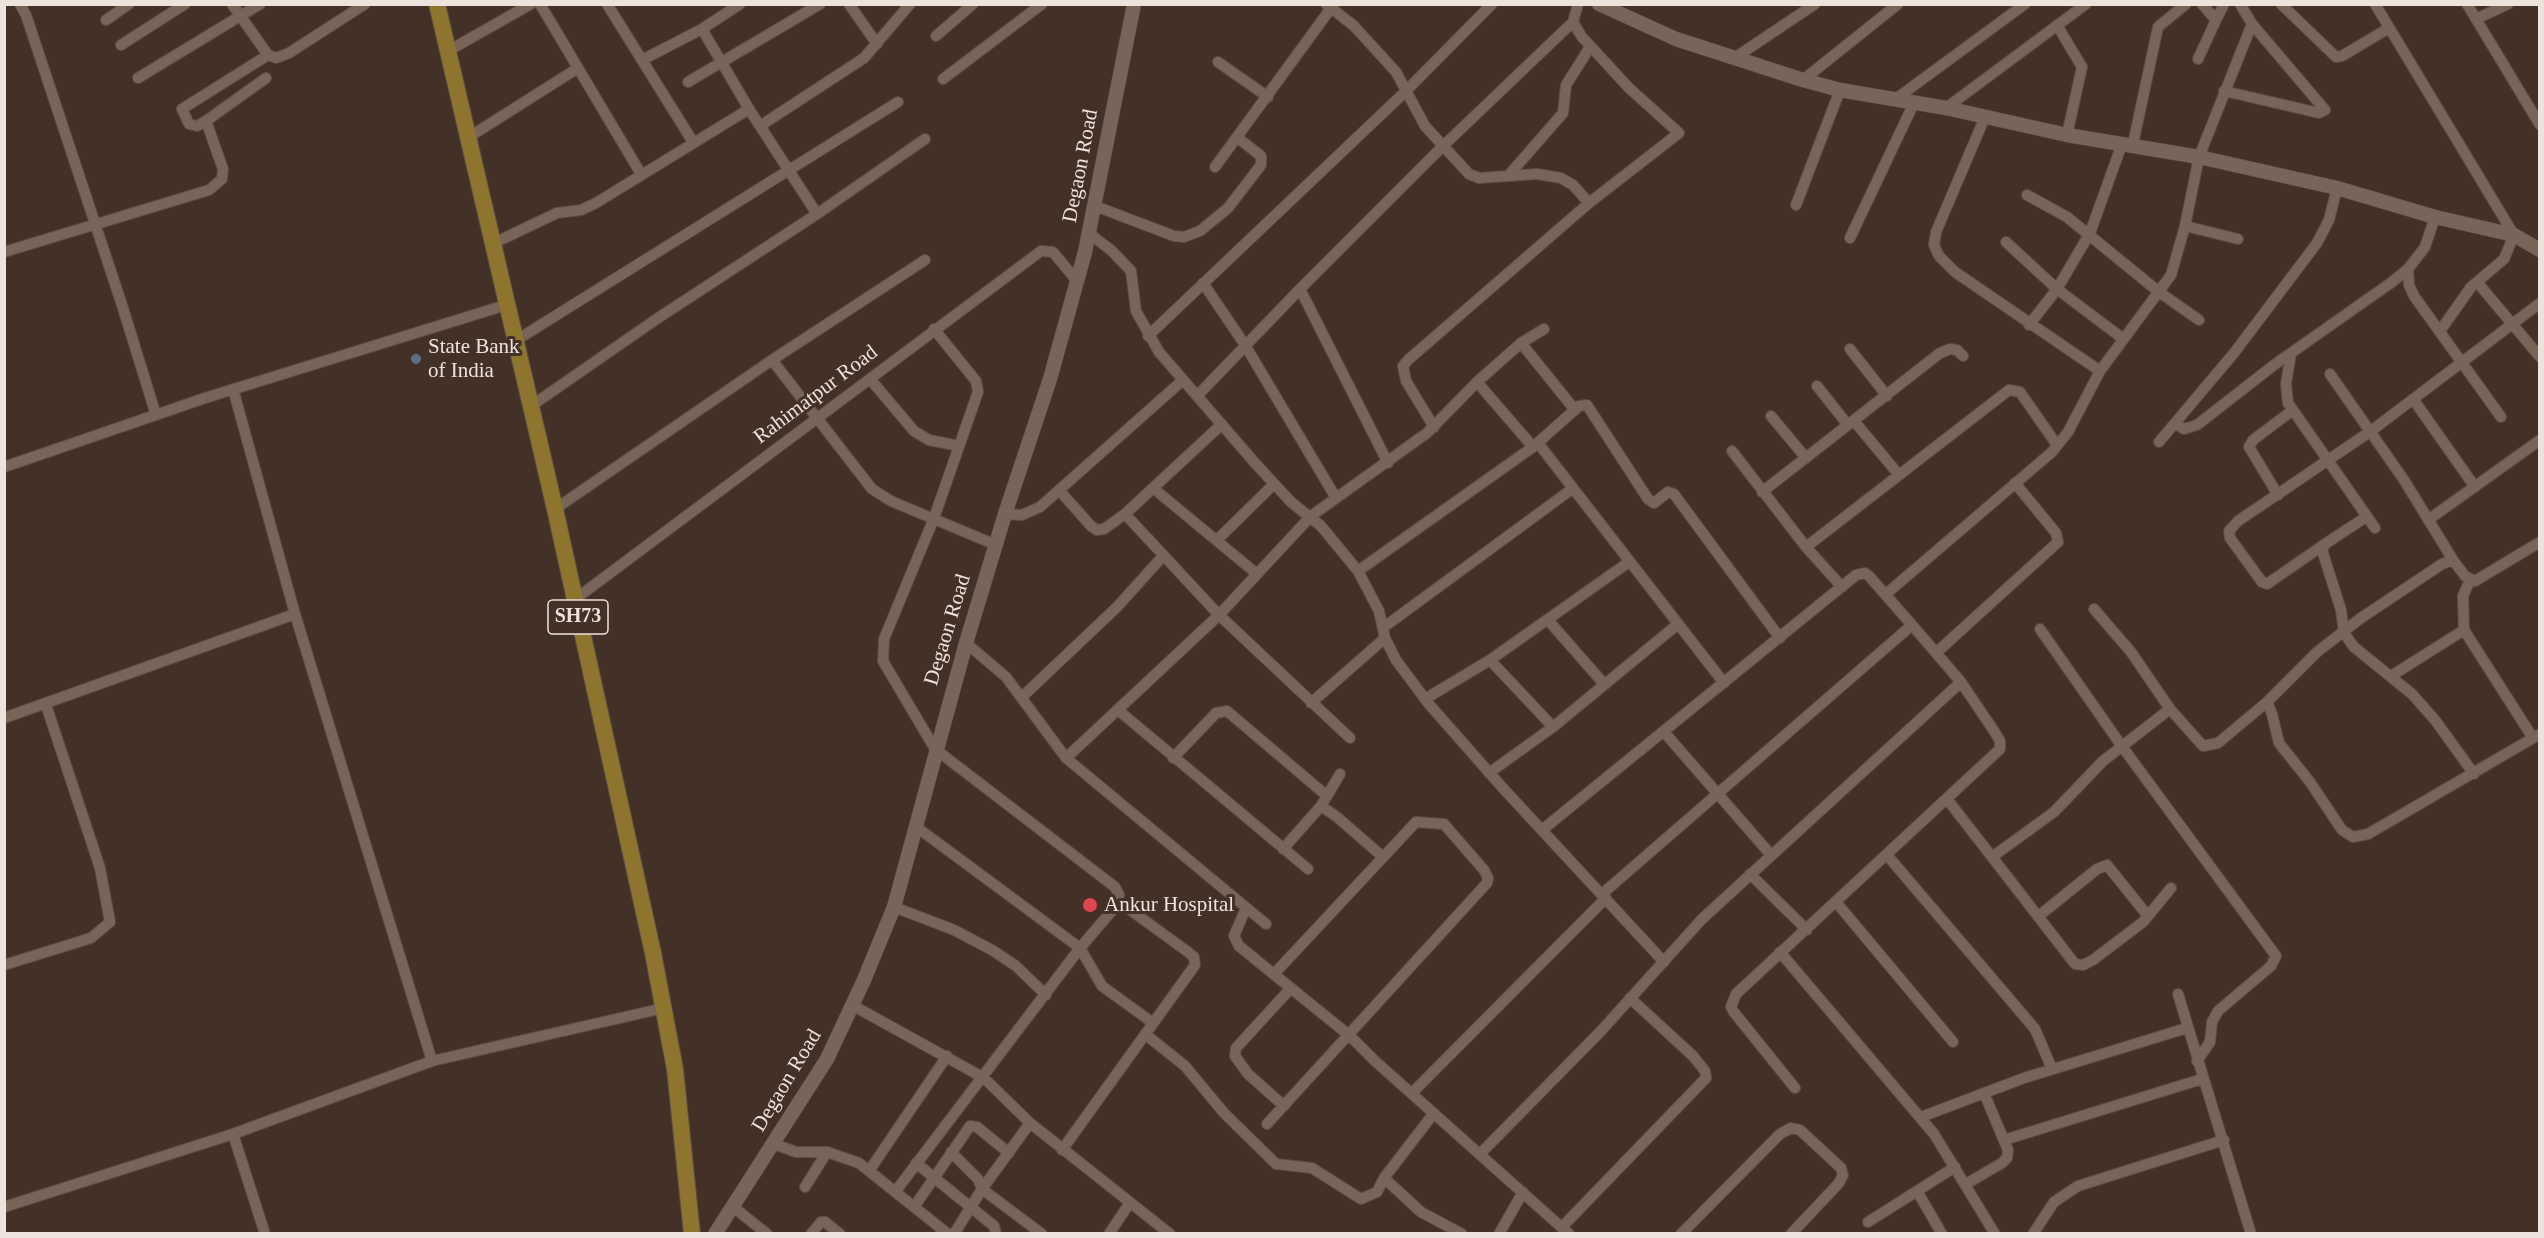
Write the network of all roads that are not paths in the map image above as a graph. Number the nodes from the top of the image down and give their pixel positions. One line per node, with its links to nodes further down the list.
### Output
1 (20, 4): 92 (street)
2 (129, 4): 36 (street)
3 (185, 4): 45 (street)
4 (232, 4): 34 (street)
5 (260, 4): 34 (street)
6 (365, 4): 48 (street)
7 (437, 4): 47 (main road, SH73)
8 (531, 4): 47 (street)
9 (540, 4): 54 (street)
10 (607, 4): 51 (street)
11 (740, 4): 42 (street)
12 (820, 4): 52 (street)
13 (849, 4): 44 (street)
14 (910, 4): 44 (street)
15 (973, 4): 43 (street)
16 (1042, 4): 57 (street)
17 (1134, 4): 89 (street, Degaon Road)
18 (1492, 4): 61 (street)
19 (1578, 4): 38 (street)
20 (1599, 4): 49 (street)
21 (1815, 4): 49 (street)
22 (1898, 4): 58 (street)
23 (2025, 4): 64 (street)
24 (2086, 4): 40 (street)
25 (2186, 4): 78 (street)
26 (2202, 4): 37 (street)
27 (2224, 4): 37 (street)
28 (2240, 4): 39 (street)
29 (2282, 4): 41 (street)
30 (2375, 4): 41 (street)
31 (2467, 4): 35 (street)
32 (2508, 4): 35 (street)
33 (1331, 6): 61 (street); 63 (street)
34 (240, 17): 48 (street); 55 (street)
35 (2476, 19): 71 (street)
36 (106, 20)
37 (2216, 20): 50 (street)
38 (1573, 22): 46 (street); 79 (street)
39 (2252, 24): 62 (street); 62 (street)
40 (2057, 25): 67 (street); 73 (street)
41 (2389, 28): 96 (street)
42 (702, 29): 51 (street); 52 (street)
43 (936, 36)
44 (878, 44): 72 (street)
45 (121, 45)
46 (1590, 47): 84 (street); 87 (street)
47 (448, 51): 74 (main road, SH73)
48 (268, 55): 70 (street)
49 (1733, 58): 58 (street)
50 (2198, 59)
51 (642, 60): 77 (street)
52 (721, 62): 59 (street); 68 (street)
53 (1218, 62): 63 (street)
54 (578, 68): 74 (street); 83 (street)
55 (138, 78)
56 (266, 78): 70 (street)
57 (943, 79)
58 (1803, 80): 60 (street)
59 (688, 82)
60 (1840, 90): 64 (street); 88 (street)
61 (1406, 91): 79 (street); 107 (street)
62 (2224, 91): 80 (street)
63 (1268, 97): 75 (street)
64 (1897, 98): 66 (street)
65 (898, 102): 82 (street)
66 (1914, 103): 67 (street); 97 (street)
67 (1946, 108): 69 (street)
68 (749, 109): 72 (street); 77 (street)
69 (1985, 117): 73 (street); 115 (street)
70 (206, 121): 92 (street)
71 (2540, 125)
72 (760, 126): 82 (street)
73 (2067, 135): 78 (street)
74 (469, 138): 99 (main road, SH73)
75 (1238, 138): 81 (street); 89 (street)
76 (926, 139): 90 (street)
77 (693, 142): 83 (street)
78 (2127, 144): 80 (street); 94 (street)
79 (1442, 147): 84 (street); 108 (street)
80 (2199, 157): 85 (street); 93 (street)
81 (1215, 167)
82 (788, 171): 90 (street); 121 (street)
83 (641, 174): 99 (street)
84 (1508, 176): 87 (street)
85 (2337, 188): 91 (street); 149 (street)
86 (2027, 195): 94 (street)
87 (1589, 202): 150 (street)
88 (1796, 205)
89 (1095, 206): 95 (street, Degaon Road)
90 (817, 214): 140 (street)
91 (2435, 217): 96 (street); 104 (street)
92 (94, 225): 102 (street); 143 (street)
93 (2185, 226): 98 (street); 110 (street)
94 (2090, 233): 109 (street); 110 (street)
95 (1090, 234): 105 (street, Degaon Road); 119 (street)
96 (2514, 234): 101 (street); 106 (street)
97 (1850, 238)
98 (2238, 239)
99 (494, 243): 112 (main road, SH73)
100 (2006, 243): 109 (street)
101 (2540, 250)
102 (4, 252)
103 (925, 260): 128 (street)
104 (2408, 269): 118 (street); 125 (street)
105 (1077, 281): 116 (street, Rahimatpur Road); 173 (street, Degaon Road)
106 (2477, 282): 114 (street); 118 (street)
107 (1203, 283): 119 (street); 123 (street)
108 (1300, 289): 123 (street); 160 (street)
109 (2057, 289): 115 (street); 120 (street)
110 (2159, 292): 113 (street); 120 (street)
111 (2540, 303): 114 (street)
112 (506, 305): 121 (main road, SH73); 136 (street)
113 (2199, 320)
114 (2512, 322): 127 (street); 129 (street)
115 (2029, 325): 130 (street)
116 (934, 329): 132 (street, Rahimatpur Road); 156 (street)
117 (1544, 329): 122 (street)
118 (2440, 331): 129 (street)
119 (1148, 336): 133 (street)
120 (2122, 338): 130 (street)
121 (515, 341): 140 (main road, SH73)
122 (1521, 343): 134 (street); 141 (street)
123 (1245, 345): 137 (street); 171 (street)
124 (1850, 349): 138 (street)
125 (2291, 353): 142 (street); 149 (street)
126 (1962, 356): 138 (street)
127 (2540, 357)
128 (772, 360): 146 (street); 172 (street)
129 (2462, 361): 139 (street); 145 (street)
130 (2100, 371): 155 (street)
131 (2330, 374): 151 (street)
132 (870, 379): 146 (street, Rahimatpur Road); 156 (street)
133 (1183, 380): 137 (street); 168 (street)
134 (1477, 382): 150 (street); 154 (street)
135 (1817, 386): 147 (street)
136 (233, 389): 143 (street); 195 (street)
137 (1198, 395): 148 (street)
138 (1887, 396): 147 (street)
139 (2414, 399): 151 (street); 165 (street)
140 (531, 406): 172 (main road, SH73)
141 (1575, 410): 154 (street); 204 (street)
142 (2293, 410): 159 (street); 170 (street)
143 (156, 415): 161 (street)
144 (1771, 416): 158 (street)
145 (2501, 417)
146 (816, 419): 177 (street); 193 (street, Rahimatpur Road)
147 (1851, 423): 158 (street); 162 (street)
148 (1222, 424): 164 (street); 166 (street)
149 (2176, 424): 153 (street)
150 (1434, 427): 160 (street)
151 (2372, 431): 159 (street); 178 (street)
152 (2540, 440): 165 (street)
153 (2159, 442)
154 (1536, 445): 167 (street); 188 (street)
155 (2057, 445): 162 (street); 163 (street)
156 (959, 446): 177 (street)
157 (1732, 451): 169 (street)
158 (1806, 458): 169 (street)
159 (2328, 459): 170 (street); 176 (street)
160 (1388, 463): 171 (street)
161 (4, 467)
162 (1899, 475): 184 (street)
163 (2015, 483): 192 (street); 206 (street)
164 (1274, 484): 175 (street); 180 (street)
165 (2475, 487): 178 (street)
166 (1153, 488): 174 (street); 180 (street)
167 (1572, 489): 187 (street); 202 (street)
168 (1059, 490): 173 (street); 174 (street)
169 (1762, 492): 184 (street)
170 (2278, 495): 182 (street)
171 (1336, 498): 175 (street)
172 (555, 509): 193 (main road, SH73)
173 (1005, 513): 183 (street, Degaon Road)
174 (1125, 514): 185 (street)
175 (1311, 516): 188 (street); 189 (street)
176 (2366, 517): 179 (street); 182 (street)
177 (934, 518): 183 (street); 225 (street)
178 (2428, 520): 186 (street)
179 (2375, 528)
180 (1216, 540): 189 (street)
181 (2540, 542): 190 (street)
182 (2325, 544): 203 (street)
183 (996, 545): 205 (street, Degaon Road)
184 (1806, 547): 191 (street)
185 (1163, 556): 196 (street); 212 (street)
186 (2453, 560): 190 (street); 203 (street)
187 (1629, 562): 197 (street); 198 (street)
188 (1358, 571): 202 (street)
189 (1257, 574): 196 (street)
190 (2470, 580): 201 (street)
191 (1842, 587): 192 (street); 204 (street)
192 (1886, 594): 199 (street)
193 (574, 600): 263 (main road, SH73)
194 (2094, 609): 217 (street)
195 (295, 614): 216 (street); 270 (street)
196 (1219, 615): 215 (street); 218 (street)
197 (1548, 620): 207 (street); 211 (street)
198 (1678, 624): 210 (street); 211 (street)
199 (1912, 625): 206 (street); 231 (street)
200 (2040, 629): 224 (street)
201 (2464, 630): 208 (street); 222 (street)
202 (1385, 632): 213 (street); 215 (street)
203 (2344, 633): 208 (street); 214 (street)
204 (1780, 638): 210 (street)
205 (966, 643): 212 (street); 225 (street, Degaon Road)
206 (1937, 652): 209 (street)
207 (1490, 660): 213 (street); 220 (street)
208 (2391, 676): 230 (street)
209 (1961, 682): 232 (street); 237 (street)
210 (1724, 683): 221 (street)
211 (1604, 684): 220 (street)
212 (1022, 698): 226 (street)
213 (1425, 699): 228 (street)
214 (2266, 702): 217 (street); 230 (street)
215 (1311, 703): 223 (street)
216 (46, 705): 219 (street); 256 (street)
217 (2170, 709): 224 (street)
218 (1118, 710): 226 (street); 227 (street)
219 (4, 718)
220 (1553, 727): 228 (street)
221 (1664, 732): 231 (street); 235 (street)
222 (2536, 736): 230 (street)
223 (1350, 738)
224 (2121, 745): 240 (street); 271 (street)
225 (935, 749): 234 (street, Degaon Road); 245 (street)
226 (1066, 758): 248 (street)
227 (1173, 758): 233 (street); 236 (street)
228 (1489, 773): 235 (street)
229 (1340, 774): 233 (street)
230 (2474, 774)
231 (1717, 793): 237 (street); 244 (street)
232 (1947, 799): 238 (street); 240 (street)
233 (1324, 801): 236 (street); 239 (street)
234 (915, 826): 247 (street, Degaon Road); 253 (street)
235 (1542, 831): 244 (street)
236 (1283, 849): 241 (street)
237 (1771, 855): 242 (street)
238 (1887, 855): 246 (street); 272 (street)
239 (1383, 857): 257 (street); 267 (street)
240 (1992, 858): 249 (street)
241 (1308, 869)
242 (1750, 874): 252 (street); 255 (street)
243 (2170, 888): 250 (street)
244 (1604, 896): 255 (street); 276 (street)
245 (1118, 902): 253 (street); 264 (street)
246 (1836, 902): 252 (street); 268 (street)
247 (894, 907): 260 (street); 262 (street, Degaon Road)
248 (1246, 908): 251 (street); 257 (street)
249 (2040, 915): 250 (street); 250 (street)
250 (2148, 916)
251 (1266, 924)
252 (1807, 930): 254 (street)
253 (1080, 948): 260 (street); 264 (street)
254 (1780, 952): 275 (street); 280 (street)
255 (1664, 962): 261 (street)
256 (4, 965)
257 (1274, 974): 258 (street)
258 (1291, 988): 267 (street); 278 (street)
259 (2178, 994): 265 (street)
260 (1046, 995): 273 (street)
261 (1630, 998): 291 (street); 309 (street)
262 (852, 1005): 269 (street); 286 (street, Degaon Road)
263 (664, 1008): 270 (street); 311 (main road, SH73)
264 (1153, 1023): 266 (street)
265 (2187, 1028): 271 (street); 272 (street)
266 (1145, 1034): 287 (street); 296 (street)
267 (1350, 1036): 276 (street); 278 (street)
268 (1953, 1042)
269 (947, 1056): 273 (street); 294 (street)
270 (432, 1061): 283 (street)
271 (2197, 1061): 274 (street)
272 (2052, 1069): 277 (street)
273 (984, 1078): 281 (street); 292 (street)
274 (2202, 1079): 284 (street); 285 (street)
275 (1795, 1088)
276 (1412, 1093): 279 (street)
277 (1984, 1093): 280 (street); 284 (street)
278 (1284, 1106): 282 (street)
279 (1434, 1113): 291 (street); 296 (street)
280 (1921, 1117): 293 (street)
281 (1030, 1123): 287 (street); 290 (street)
282 (1267, 1124)
283 (233, 1134): 305 (street); 310 (street)
284 (2004, 1140): 297 (street)
285 (2224, 1140): 328 (street); 329 (street)
286 (774, 1144): 288 (street); 304 (street, Degaon Road)
287 (1062, 1150): 303 (street)
288 (827, 1152): 294 (street); 298 (street)
289 (951, 1152): 290 (street); 295 (street); 299 (street)
290 (1009, 1153): 299 (street)
291 (1480, 1154): 302 (street)
292 (916, 1163): 295 (street); 301 (street)
293 (1955, 1167): 297 (street); 300 (street)
294 (869, 1171): 301 (street)
295 (934, 1178): 306 (street); 307 (street)
296 (1384, 1178): 322 (street)
297 (1966, 1184): 327 (street)
298 (805, 1187)
299 (982, 1189): 307 (street); 319 (street)
300 (1917, 1191): 308 (street); 326 (street)
301 (895, 1192): 306 (street)
302 (1523, 1192): 309 (street); 323 (street)
303 (1129, 1204): 320 (street); 321 (street)
304 (732, 1206): 312 (street, Degaon Road); 313 (street)
305 (4, 1207)
306 (914, 1207): 316 (street)
307 (971, 1208): 317 (street); 318 (street)
308 (1868, 1222)
309 (1566, 1230)
310 (265, 1233)
311 (692, 1233)
312 (715, 1233)
313 (767, 1233)
314 (811, 1233): 315 (street)
315 (840, 1233)
316 (948, 1233)
317 (954, 1233)
318 (996, 1233)
319 (1042, 1233)
320 (1109, 1233)
321 (1170, 1233)
322 (1462, 1233)
323 (1499, 1233)
324 (1681, 1233): 325 (street)
325 (1791, 1233)
326 (1942, 1233)
327 (1995, 1233)
328 (2033, 1233)
329 (2251, 1233)

